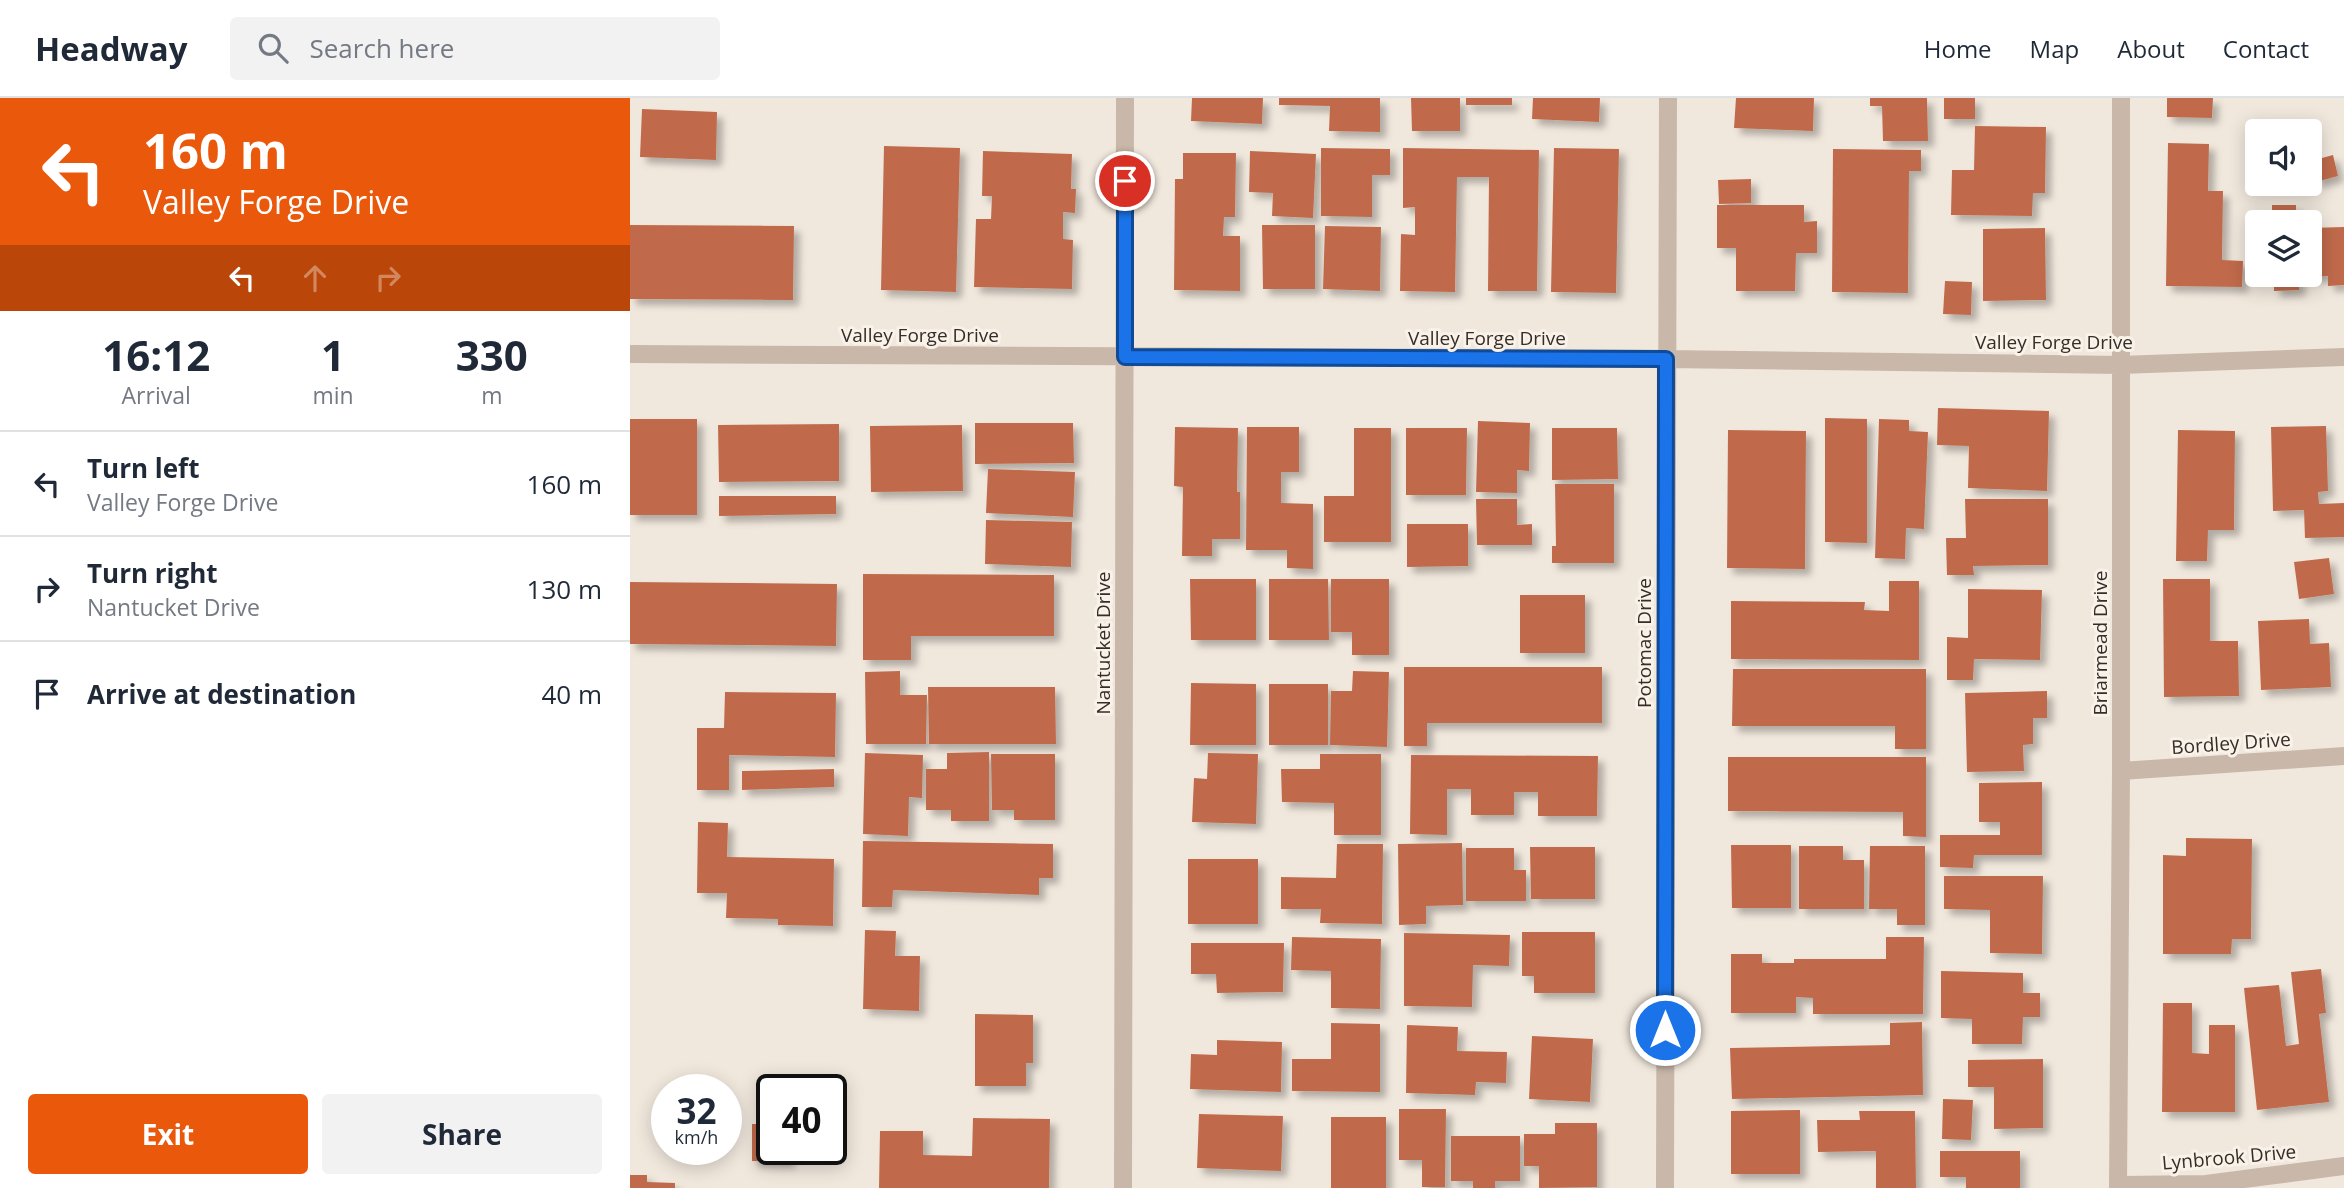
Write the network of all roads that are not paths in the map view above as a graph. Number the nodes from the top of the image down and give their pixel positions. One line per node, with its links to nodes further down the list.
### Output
1 (1125, 98): 5 (street, Nantucket Drive)
2 (1668, 98): 7 (street, Potomac Drive)
3 (2121, 98): 8 (street, Briarmead Drive)
4 (630, 354): 5 (street, Valley Forge Drive)
5 (1125, 357): 7 (street, Valley Forge Drive); 13 (street, Nantucket Drive)
6 (2344, 357): 8 (street, Valley Forge Drive)
7 (1666, 359): 8 (street, Valley Forge Drive); 14 (street, Potomac Drive)
8 (2120, 365): 10 (street, Briarmead Drive)
9 (2344, 756): 10 (street, Bordley Drive)
10 (2121, 771): 12 (street, Briarmead Drive)
11 (2344, 1166): 12 (street, Lynbrook Drive)
12 (2118, 1187)
13 (1123, 1188)
14 (1665, 1188)

